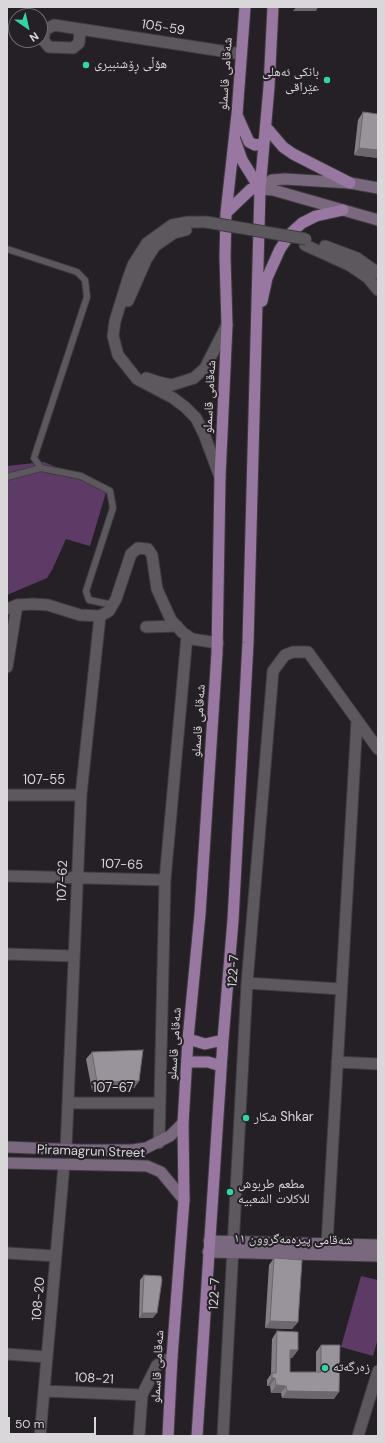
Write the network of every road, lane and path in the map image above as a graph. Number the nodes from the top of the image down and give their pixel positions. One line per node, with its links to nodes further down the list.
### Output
1 (245, 7): 4 (main road, شەقامی قاسملو)
2 (273, 7): 6 (main road)
3 (80, 29): 4 (street, 105-59)
4 (241, 54): 5 (main road, شەقامی قاسملو)
5 (237, 114): 7 (main road, شەقامی قاسملو); 8 (main road)
6 (266, 128): 8 (main road); 9 (main road)
7 (234, 137): 11 (main road); 13 (main road, شەقامی قاسملو)
8 (263, 144): 11 (main road)
9 (350, 183): 10 (main road); 11 (main road)
10 (378, 188)
11 (260, 189): 12 (main road); 13 (main road); 21 (main road)
12 (343, 210): 14 (main road); 21 (main road)
13 (226, 213): 20 (main road, شەقامی قاسملو)
14 (378, 220)
15 (206, 226): 16 (street); 20 (street); 24 (street)
16 (306, 242): 18 (street); 19 (street)
17 (7, 249): 22 (lane)
18 (376, 271)
19 (378, 290)
20 (227, 325): 24 (main road, شەقامی قاسملو)
21 (256, 327): 45 (main road)
22 (41, 468): 23 (lane); 25 (lane)
23 (7, 477)
24 (220, 477): 31 (main road, شەقامی قاسملو)
25 (113, 605): 27 (street); 28 (street)
26 (12, 607): 27 (street); 32 (street)
27 (100, 616): 36 (street, 107-62)
28 (177, 626): 29 (street); 30 (street)
29 (146, 627)
30 (187, 636): 31 (street); 39 (street)
31 (218, 643): 44 (main road, شەقامی قاسملو)
32 (7, 667)
33 (357, 720): 34 (street, 122-7); 42 (street, 122-7); 43 (street)
34 (378, 749)
35 (7, 794): 36 (street, 107-55)
36 (81, 795): 38 (street, 107-62)
37 (7, 876): 38 (street, 107-65)
38 (77, 878): 39 (street, 107-65); 41 (street, 107-62)
39 (165, 880): 50 (street)
40 (7, 954): 41 (street)
41 (74, 956): 51 (street, 107-62)
42 (247, 983): 43 (street); 62 (street, 122-7)
43 (342, 989): 47 (street)
44 (188, 1039): 45 (main road); 46 (main road, شەقامی قاسملو)
45 (222, 1040): 49 (main road)
46 (187, 1062): 49 (main road); 52 (main road, شەقامی قاسملو)
47 (337, 1062): 48 (street); 59 (street)
48 (378, 1064)
49 (221, 1066): 60 (main road)
50 (158, 1102): 51 (street, 107-67); 53 (street)
51 (68, 1103): 55 (street, 107-62)
52 (183, 1123): 53 (main road, Piramagrun Street); 58 (main road, شەقامی قاسملو)
53 (159, 1143): 55 (main road, Piramagrun Street)
54 (7, 1147): 55 (main road, Piramagrun Street)
55 (66, 1149)
56 (7, 1163): 57 (main road, Piramagrun Street)
57 (64, 1165): 58 (main road, Piramagrun Street); 64 (street, 108-20)
58 (184, 1200): 68 (main road, شەقامی قاسملو)
59 (327, 1244): 61 (main road, شەقامی پیرەمەگروون ١١); 62 (main road, شەقامی پیرەمەگروون ١١)
60 (209, 1246): 62 (main road, شەقامی پیرەمەگروون ١١); 75 (main road)
61 (378, 1246)
62 (232, 1247): 65 (main road, شەقامی پیرەمەگروون ١١); 76 (street, 122-7)
63 (7, 1253): 64 (street)
64 (56, 1256): 67 (street, 108-20)
65 (378, 1256)
66 (7, 1354): 67 (street)
67 (47, 1357): 70 (street, 108-20)
68 (172, 1357): 71 (street); 74 (main road, شەقامی قاسملو)
69 (377, 1379): 77 (street)
70 (44, 1391): 71 (street, 108-21); 72 (street, 108-20)
71 (142, 1395): 73 (street)
72 (40, 1436)
73 (139, 1436)
74 (168, 1436)
75 (197, 1436)
76 (223, 1436)
77 (358, 1436)

